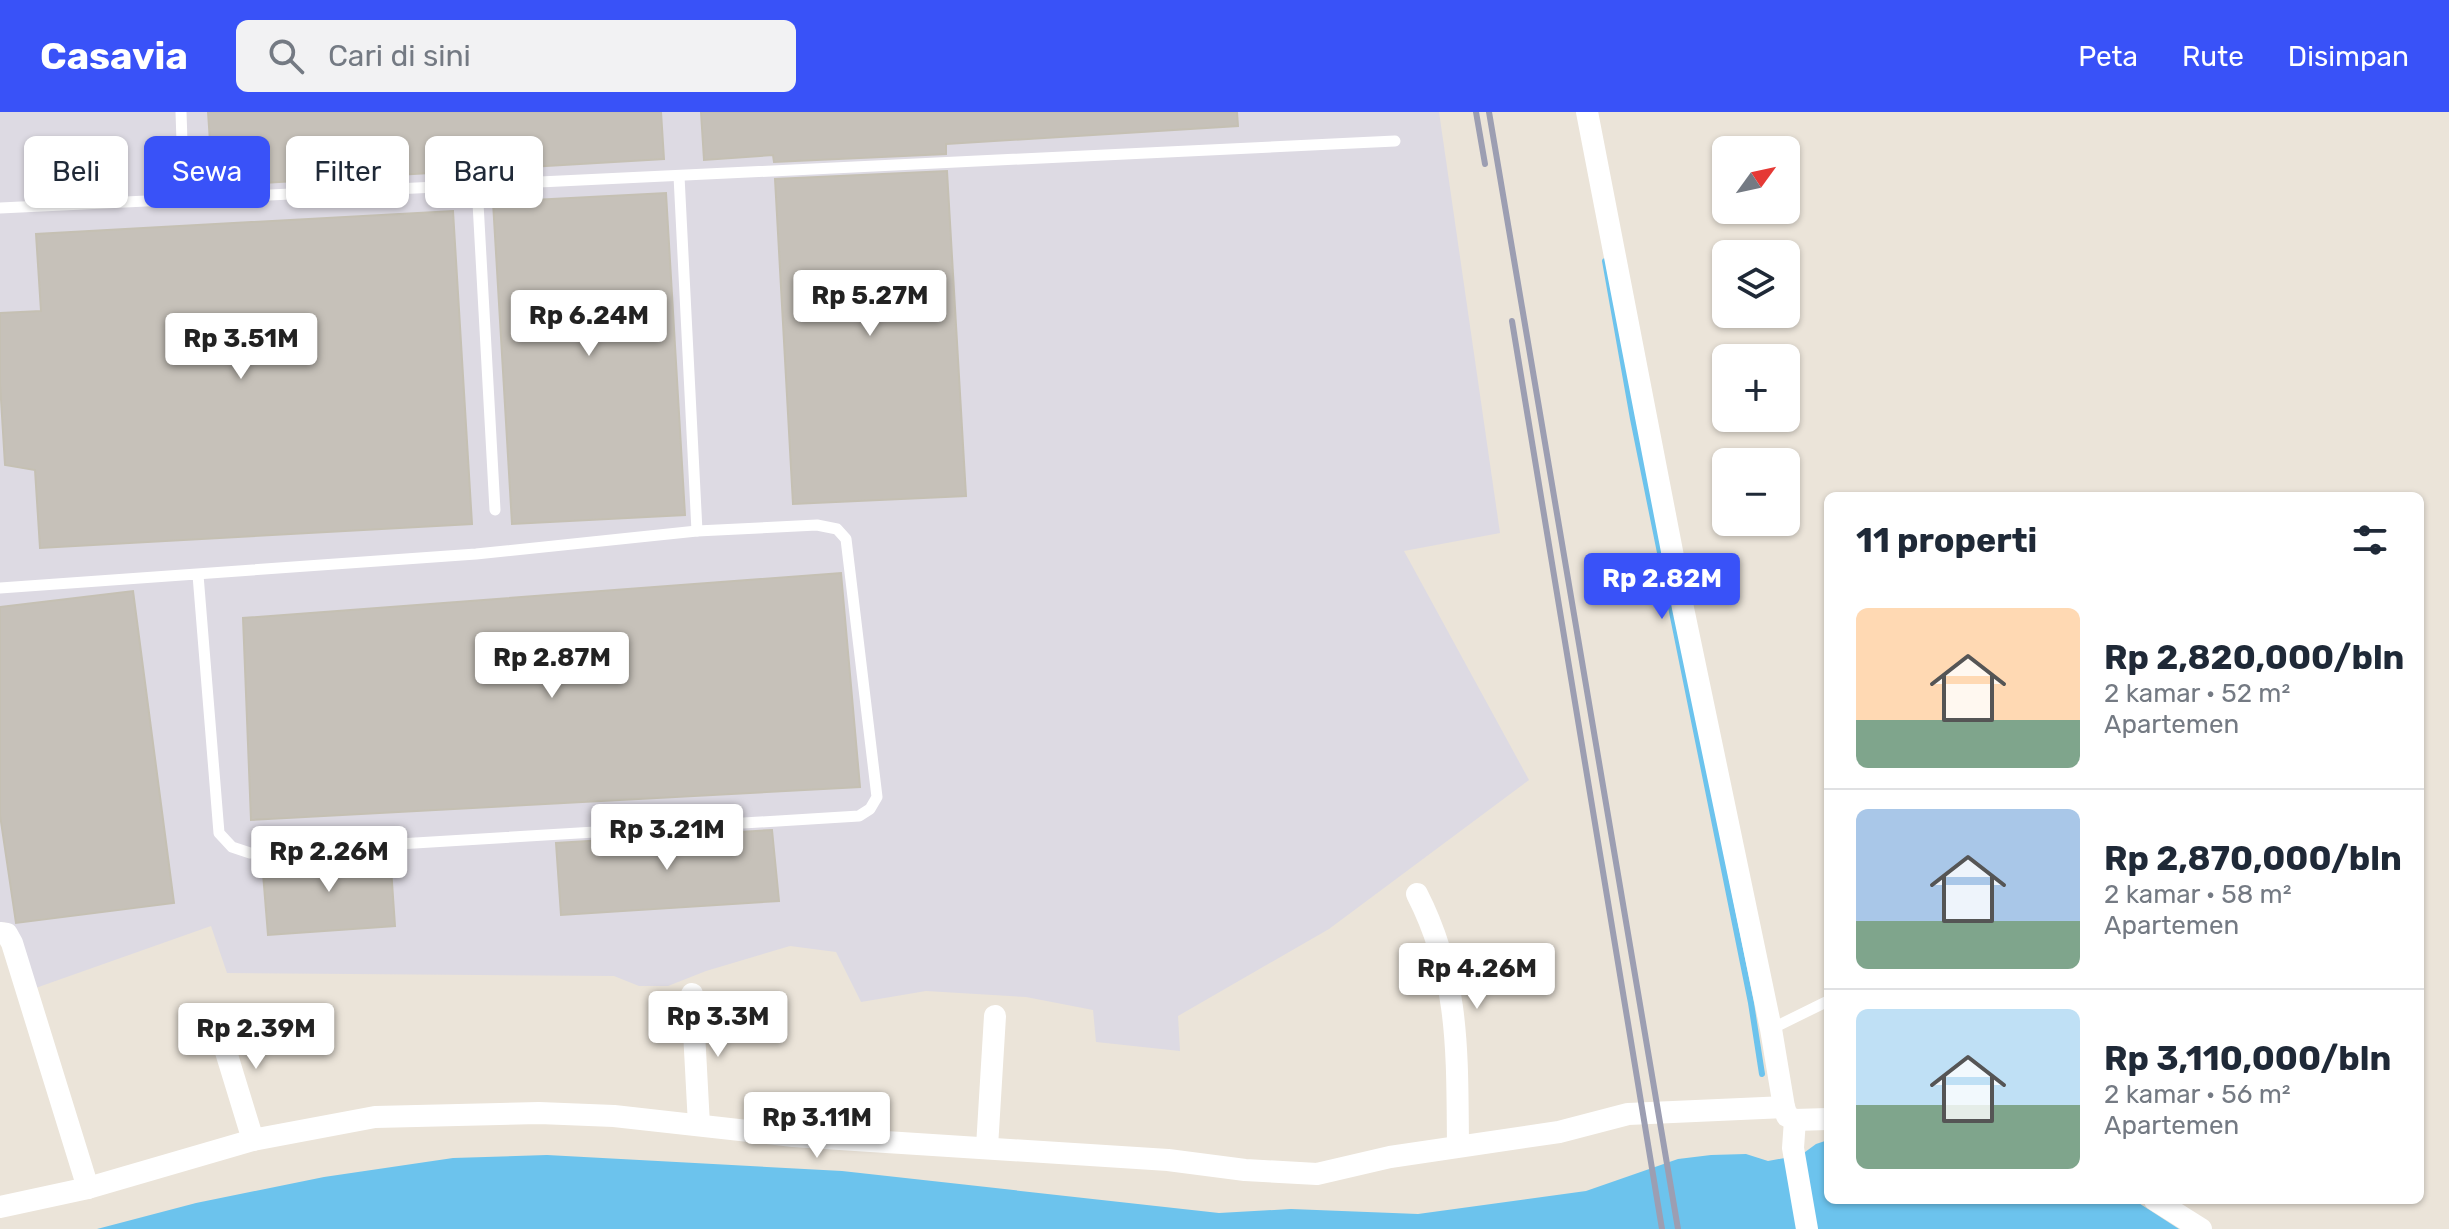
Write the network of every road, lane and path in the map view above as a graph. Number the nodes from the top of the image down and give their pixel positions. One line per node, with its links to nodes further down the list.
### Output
1 (181, 112): 3 (lane)
2 (1587, 112): 22 (street)
3 (182, 136)
4 (1395, 141): 5 (lane)
5 (679, 176): 6 (lane); 13 (lane)
6 (543, 182)
7 (425, 188): 8 (lane)
8 (270, 196)
9 (144, 202): 10 (lane)
10 (0, 208)
11 (478, 208): 12 (lane)
12 (495, 510)
13 (697, 531): 14 (lane); 14 (lane)
14 (198, 575): 15 (lane)
15 (0, 588)
16 (1417, 894): 27 (street)
17 (0, 933): 29 (street)
18 (692, 994): 25 (street)
19 (1824, 1003): 22 (lane)
20 (215, 1016): 26 (street)
21 (995, 1016): 28 (street)
22 (1771, 1029): 23 (street)
23 (1790, 1113): 24 (street); 27 (street); 32 (street)
24 (1824, 1118)
25 (699, 1125): 26 (street); 28 (street)
26 (253, 1140): 29 (street)
27 (1458, 1146): 28 (street)
28 (987, 1147)
29 (88, 1188): 31 (street)
30 (2161, 1204): 33 (street)
31 (0, 1207)
32 (1807, 1229)
33 (2201, 1229)

